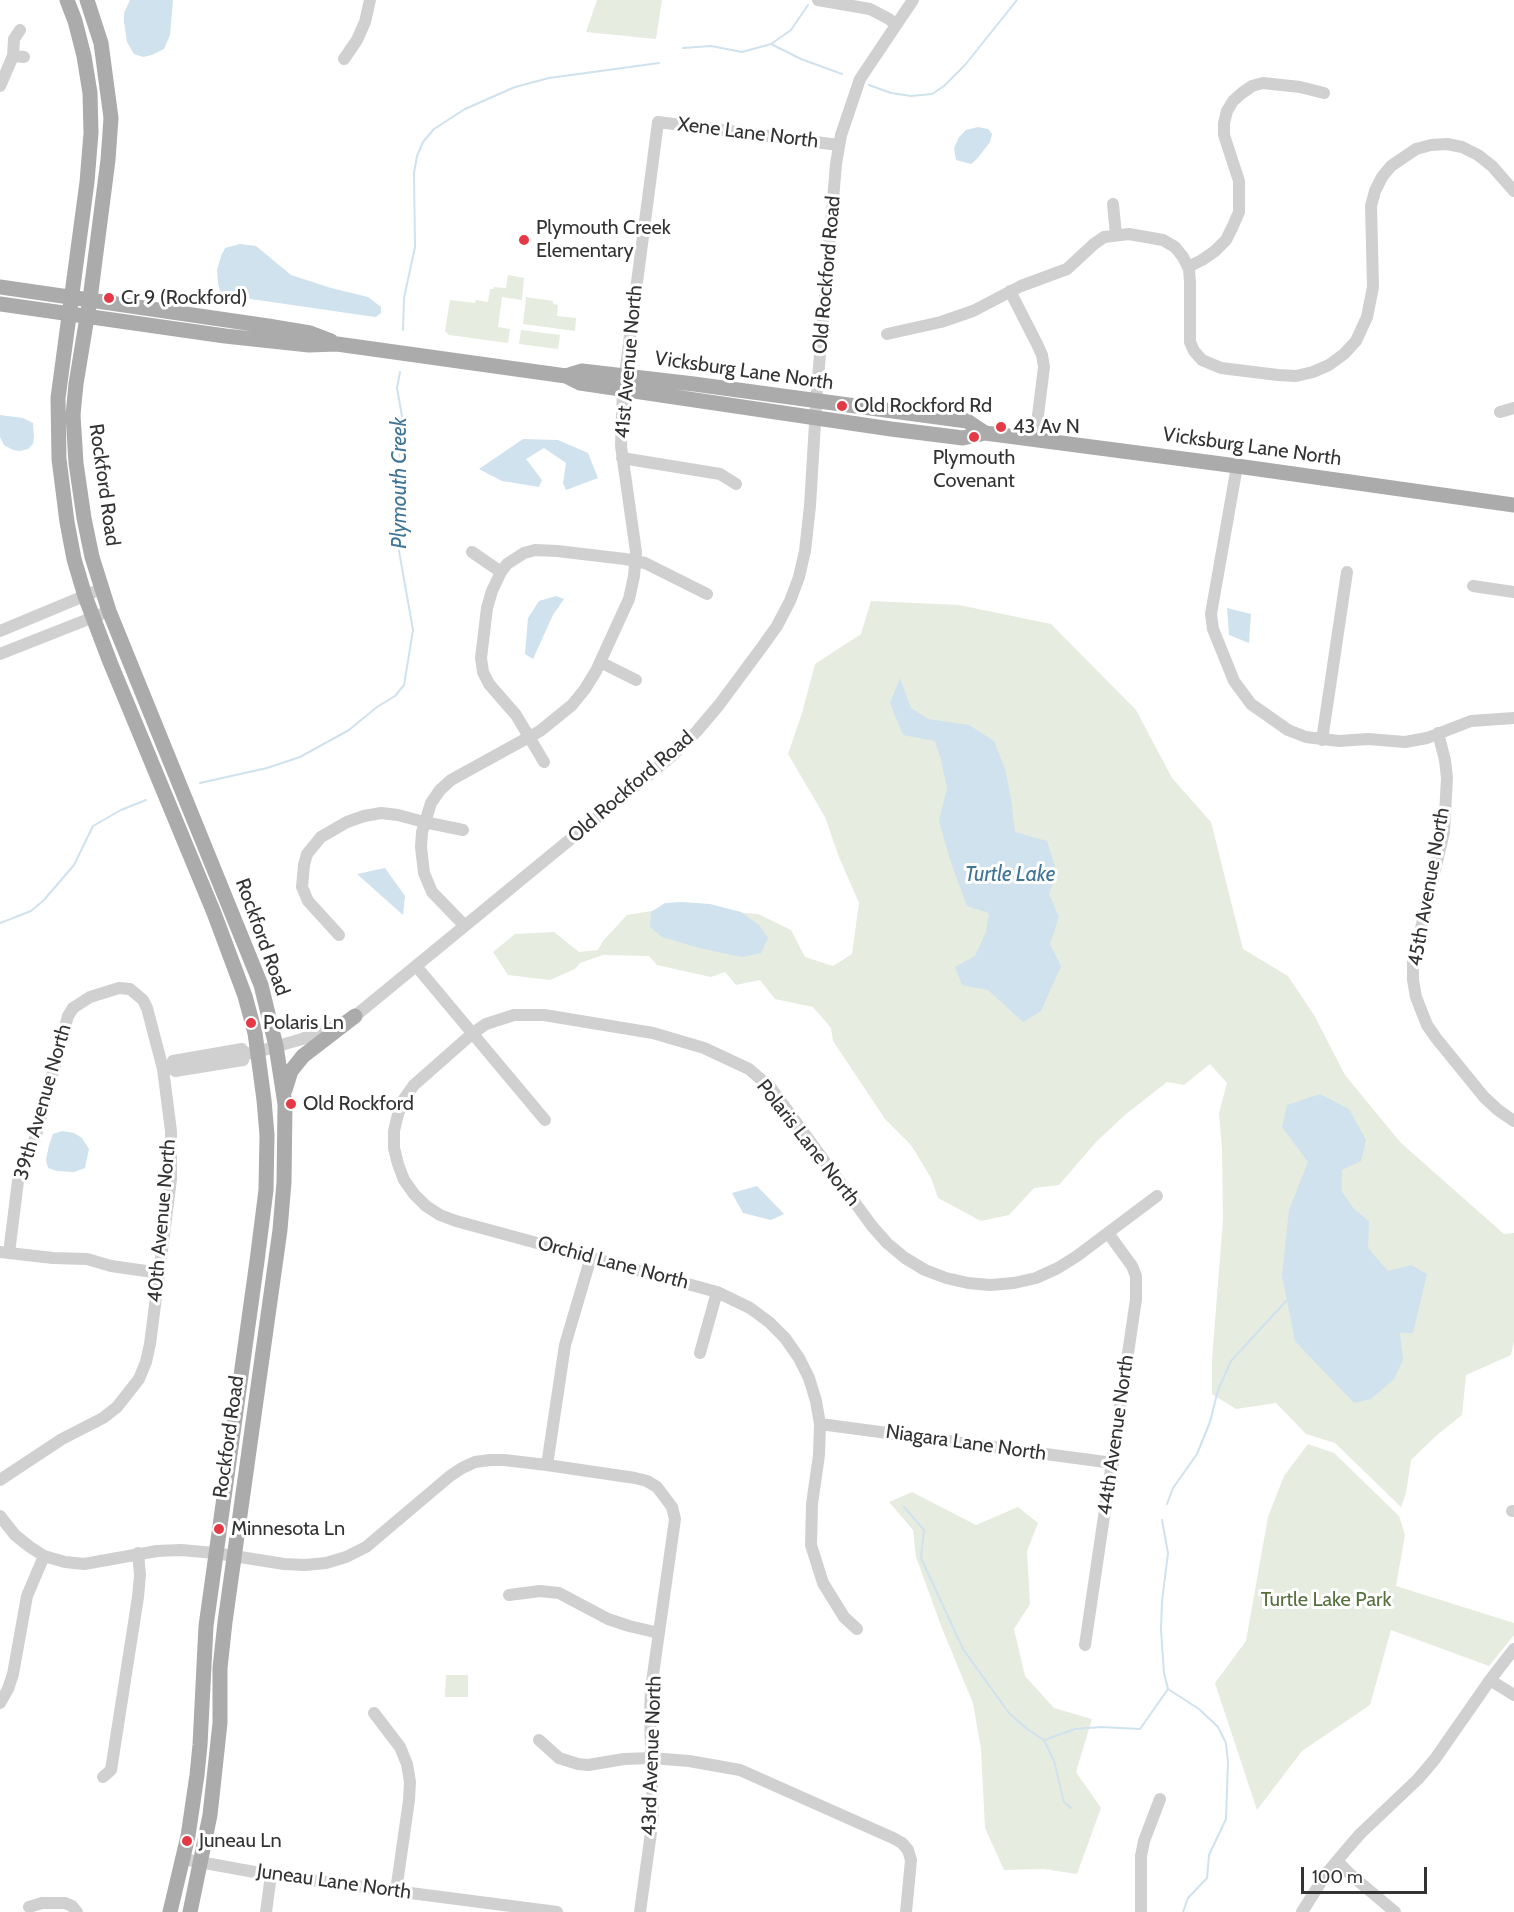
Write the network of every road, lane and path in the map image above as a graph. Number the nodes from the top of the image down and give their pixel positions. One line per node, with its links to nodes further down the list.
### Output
1 (67, 0): 19 (main road, Rockford Road)
2 (87, 0): 20 (main road, Rockford Road)
3 (370, 0): 8 (street)
4 (818, 0): 6 (street)
5 (912, 0): 6 (street, Old Rockford Road)
6 (896, 25): 12 (street, Old Rockford Road)
7 (20, 30): 9 (street)
8 (344, 59)
9 (0, 86)
10 (1324, 93): 16 (street)
11 (658, 122): 12 (street, Xene Lane North); 26 (street, 41st Avenue North)
12 (838, 145): 27 (street, Old Rockford Road)
13 (1514, 191): 16 (street)
14 (1113, 204): 15 (street)
15 (1116, 234): 16 (street); 18 (street)
16 (1188, 267)
17 (0, 286): 19 (main road, Vicksburg Lane North)
18 (1010, 291): 24 (street); 32 (street)
19 (71, 297): 20 (main road, Vicksburg Lane North); 22 (main road, Rockford Road)
20 (90, 299): 23 (main road, Rockford Road); 25 (main road, Vicksburg Lane North)
21 (0, 304): 22 (main road, Vicksburg Lane North)
22 (69, 314): 23 (main road, Vicksburg Lane North); 45 (main road, Rockford Road)
23 (87, 316): 25 (main road, Vicksburg Lane North); 42 (main road, Rockford Road)
24 (887, 334)
25 (337, 344): 26 (main road, Vicksburg Lane North)
26 (623, 383): 27 (main road, Vicksburg Lane North); 30 (main road, Vicksburg Lane North); 33 (street, 41st Avenue North)
27 (816, 401): 30 (street, Old Rockford Road); 31 (main road, Vicksburg Lane North)
28 (1514, 408): 29 (street)
29 (1500, 412)
30 (815, 418): 31 (main road, Vicksburg Lane North); 59 (street, Old Rockford Road)
31 (985, 433): 32 (main road, Vicksburg Lane North)
32 (1035, 440): 34 (main road, Vicksburg Lane North)
33 (622, 458): 35 (street); 38 (street, 41st Avenue North)
34 (1237, 466): 36 (main road, Vicksburg Lane North); 55 (street)
35 (736, 484)
36 (1514, 505)
37 (472, 552): 39 (street)
38 (635, 561): 39 (street); 44 (street); 50 (street, 41st Avenue North)
39 (501, 572): 54 (street)
40 (1347, 572): 55 (street)
41 (1473, 586): 43 (street)
42 (101, 589): 45 (street); 46 (main road, Rockford Road)
43 (1514, 592)
44 (707, 594)
45 (85, 596): 47 (main road, Rockford Road); 48 (street)
46 (109, 611): 47 (street); 65 (main road, Rockford Road)
47 (93, 617): 49 (street); 66 (main road, Rockford Road)
48 (0, 631)
49 (0, 654)
50 (600, 662): 51 (street); 54 (street, 41st Avenue North)
51 (636, 680)
52 (1514, 718): 53 (street)
53 (1438, 733): 55 (street); 70 (street, 45th Avenue North)
54 (529, 738): 56 (street); 57 (street, 41st Avenue North)
55 (1322, 740)
56 (544, 762)
57 (423, 822): 58 (street); 59 (street, 41st Avenue North); 60 (street)
58 (463, 830)
59 (465, 927): 61 (street, Old Rockford Road)
60 (339, 935)
61 (416, 966): 63 (street, Old Rockford Road); 64 (street)
62 (90, 997): 67 (street, 40th Avenue North); 73 (street, 39th Avenue North)
63 (355, 1016): 65 (street, Old Rockford Road); 68 (main road)
64 (473, 1033): 69 (street); 72 (street, Polaris Lane North); 74 (street, Orchid Lane North)
65 (276, 1046): 66 (street, Old Rockford Road); 68 (main road, Rockford Road)
66 (251, 1053): 67 (street, Old Rockford Road); 83 (main road, Rockford Road)
67 (167, 1068): 75 (street, 40th Avenue North)
68 (285, 1104): 86 (main road, Rockford Road)
69 (545, 1120)
70 (1514, 1121)
71 (1157, 1196): 72 (street, Polaris Lane North)
72 (1108, 1233): 79 (street, 44th Avenue North)
73 (4, 1252): 75 (street)
74 (591, 1257): 76 (street, Orchid Lane North); 80 (street)
75 (159, 1273): 81 (street, 40th Avenue North)
76 (717, 1292): 77 (street); 78 (street, Orchid Lane North)
77 (700, 1353)
78 (820, 1424): 79 (street, Niagara Lane North); 88 (street, Orchid Lane North)
79 (1113, 1463): 90 (street, 44th Avenue North)
80 (548, 1465): 86 (street); 89 (street, 43rd Avenue North)
81 (0, 1480)
82 (0, 1516): 85 (street)
83 (215, 1553): 84 (street); 86 (street); 100 (main road, Rockford Road)
84 (138, 1554): 85 (street); 98 (street)
85 (44, 1556): 94 (street)
86 (234, 1556): 102 (main road, Rockford Road)
87 (509, 1595): 89 (street)
88 (857, 1629)
89 (659, 1633): 97 (street, 43rd Avenue North)
90 (1085, 1645)
91 (1514, 1649): 92 (street)
92 (1490, 1680): 93 (street); 101 (street)
93 (1514, 1695)
94 (0, 1703)
95 (374, 1713): 104 (street)
96 (539, 1740): 97 (street)
97 (651, 1758): 111 (street, 43rd Avenue North); 112 (street)
98 (103, 1777)
99 (1160, 1799): 113 (street)
100 (183, 1859): 102 (street, Juneau Lane North); 107 (main road, Rockford Road)
101 (1337, 1861): 114 (street); 115 (street)
102 (201, 1862): 103 (street, Juneau Lane North); 108 (main road, Rockford Road)
103 (271, 1875): 104 (street, Juneau Lane North); 109 (street)
104 (396, 1892): 110 (street, Juneau Lane North)
105 (29, 1907): 106 (street)
106 (77, 1912)
107 (170, 1912)
108 (190, 1912)
109 (266, 1912)
110 (557, 1912)
111 (640, 1912)
112 (906, 1912)
113 (1141, 1912)
114 (1302, 1912)
115 (1395, 1912)

